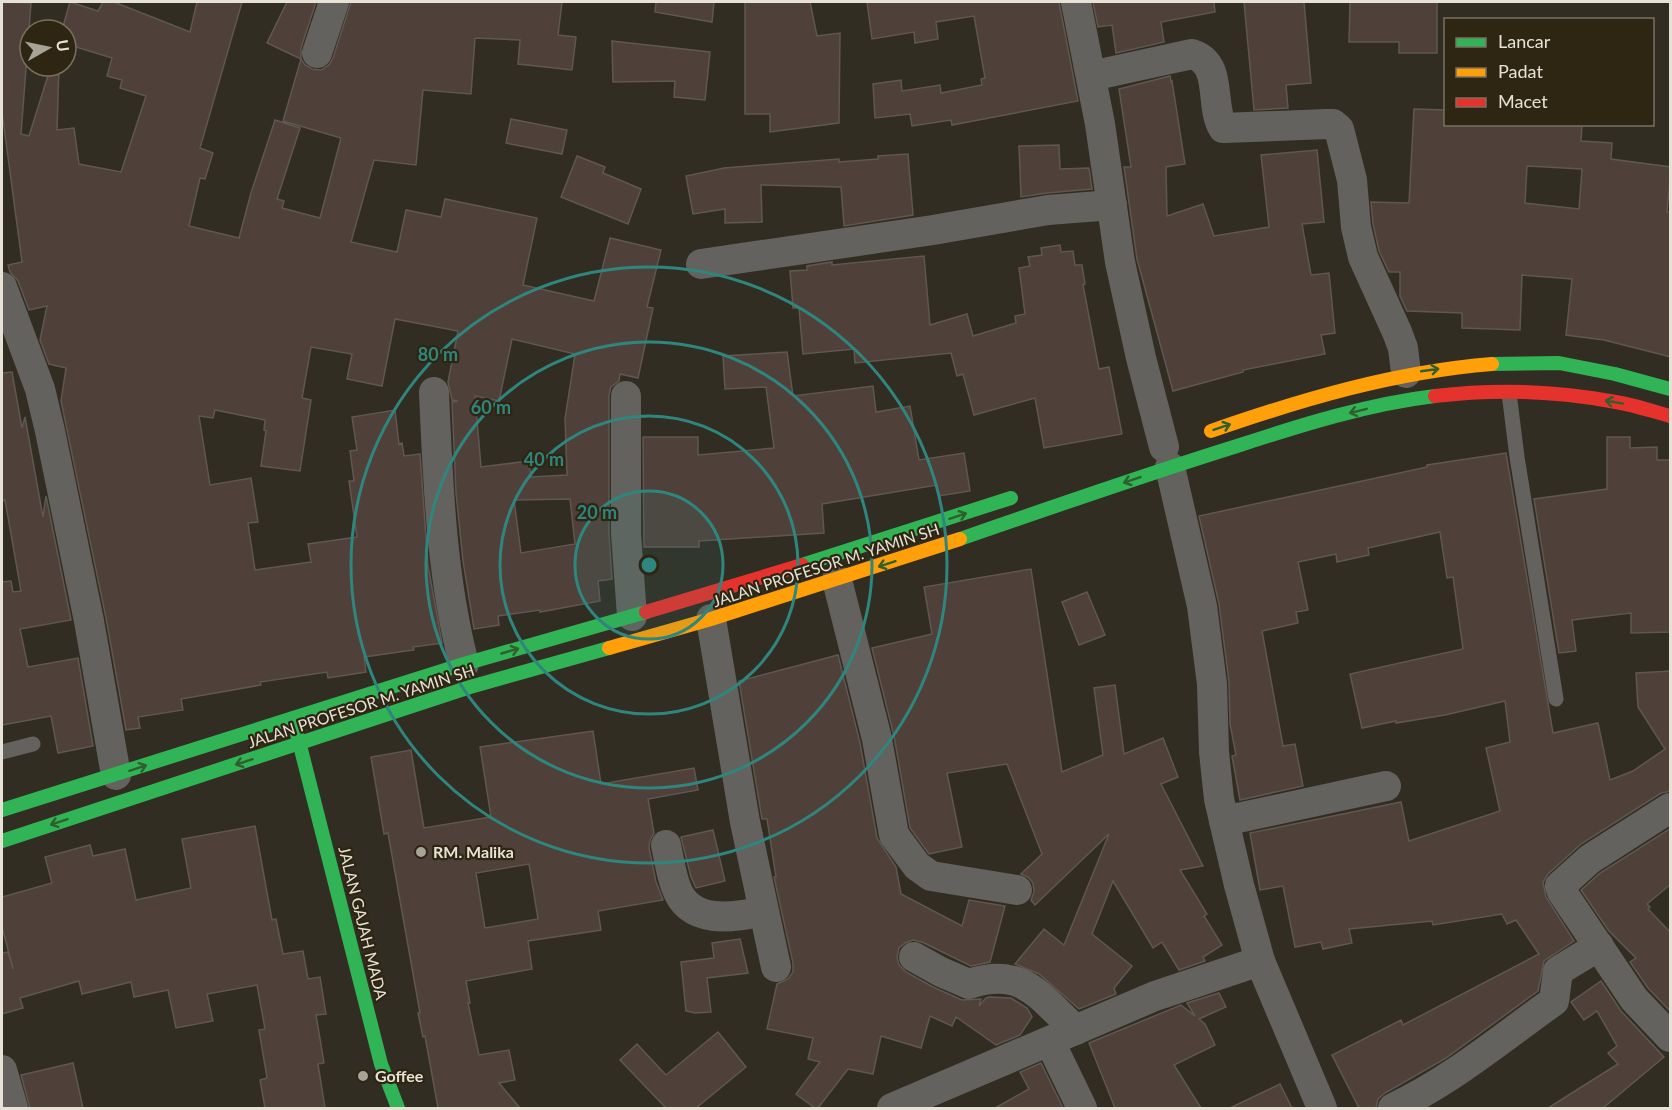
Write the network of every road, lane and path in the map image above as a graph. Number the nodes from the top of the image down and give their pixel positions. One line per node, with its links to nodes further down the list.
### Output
1 (334, 2): 3 (street)
2 (1076, 2): 4 (street)
3 (317, 53)
4 (1091, 76): 5 (street); 8 (street)
5 (1111, 200): 6 (street); 15 (street)
6 (700, 264)
7 (2, 287): 28 (street)
8 (1407, 373): 9 (main road, one-way to 9); 14 (main road, one-way to 8)
9 (1671, 389)
10 (434, 392): 22 (street)
11 (1509, 393): 13 (main road, JALAN PROFESOR M. YAMIN SH, one-way to 11); 15 (main road, JALAN PROFESOR M. YAMIN SH, one-way to 15); 23 (lane)
12 (626, 396): 20 (street)
13 (1671, 416)
14 (1197, 436)
15 (1166, 452): 18 (main road, JALAN PROFESOR M. YAMIN SH, one-way to 18); 32 (street)
16 (1019, 495): 17 (main road, JALAN PROFESOR M. YAMIN SH, one-way to 16)
17 (907, 533): 18 (main road); 20 (main road, JALAN PROFESOR M. YAMIN SH)
18 (914, 555): 19 (main road, JALAN PROFESOR M. YAMIN SH, one-way to 19)
19 (837, 580): 21 (main road, JALAN PROFESOR M. YAMIN SH); 35 (street)
20 (632, 616): 22 (main road, JALAN PROFESOR M. YAMIN SH, one-way to 20)
21 (711, 619): 26 (main road, JALAN PROFESOR M. YAMIN SH); 36 (street)
22 (464, 664): 24 (main road, JALAN PROFESOR M. YAMIN SH)
23 (1556, 699)
24 (293, 718): 26 (main road, JALAN GAJAH MADA); 28 (main road, JALAN PROFESOR M. YAMIN SH, one-way to 24)
25 (33, 744): 27 (lane)
26 (300, 744): 33 (main road, JALAN PROFESOR M. YAMIN SH, one-way to 33); 45 (main road, JALAN GAJAH MADA)
27 (2, 752)
28 (116, 775): 31 (main road, JALAN PROFESOR M. YAMIN SH)
29 (1386, 786): 32 (street)
30 (1671, 808): 37 (street)
31 (2, 810)
32 (1224, 821): 39 (street)
33 (2, 841)
34 (666, 846): 36 (street)
35 (1017, 891)
36 (763, 910): 40 (street)
37 (1599, 946): 42 (street); 49 (street)
38 (914, 957): 41 (street)
39 (1260, 961): 41 (street); 48 (street)
40 (776, 967)
41 (1063, 1036): 46 (street); 47 (street)
42 (1671, 1037)
43 (2, 1070): 44 (street)
44 (13, 1108)
45 (398, 1108)
46 (892, 1108)
47 (1082, 1108)
48 (1322, 1108)
49 (1393, 1108)

